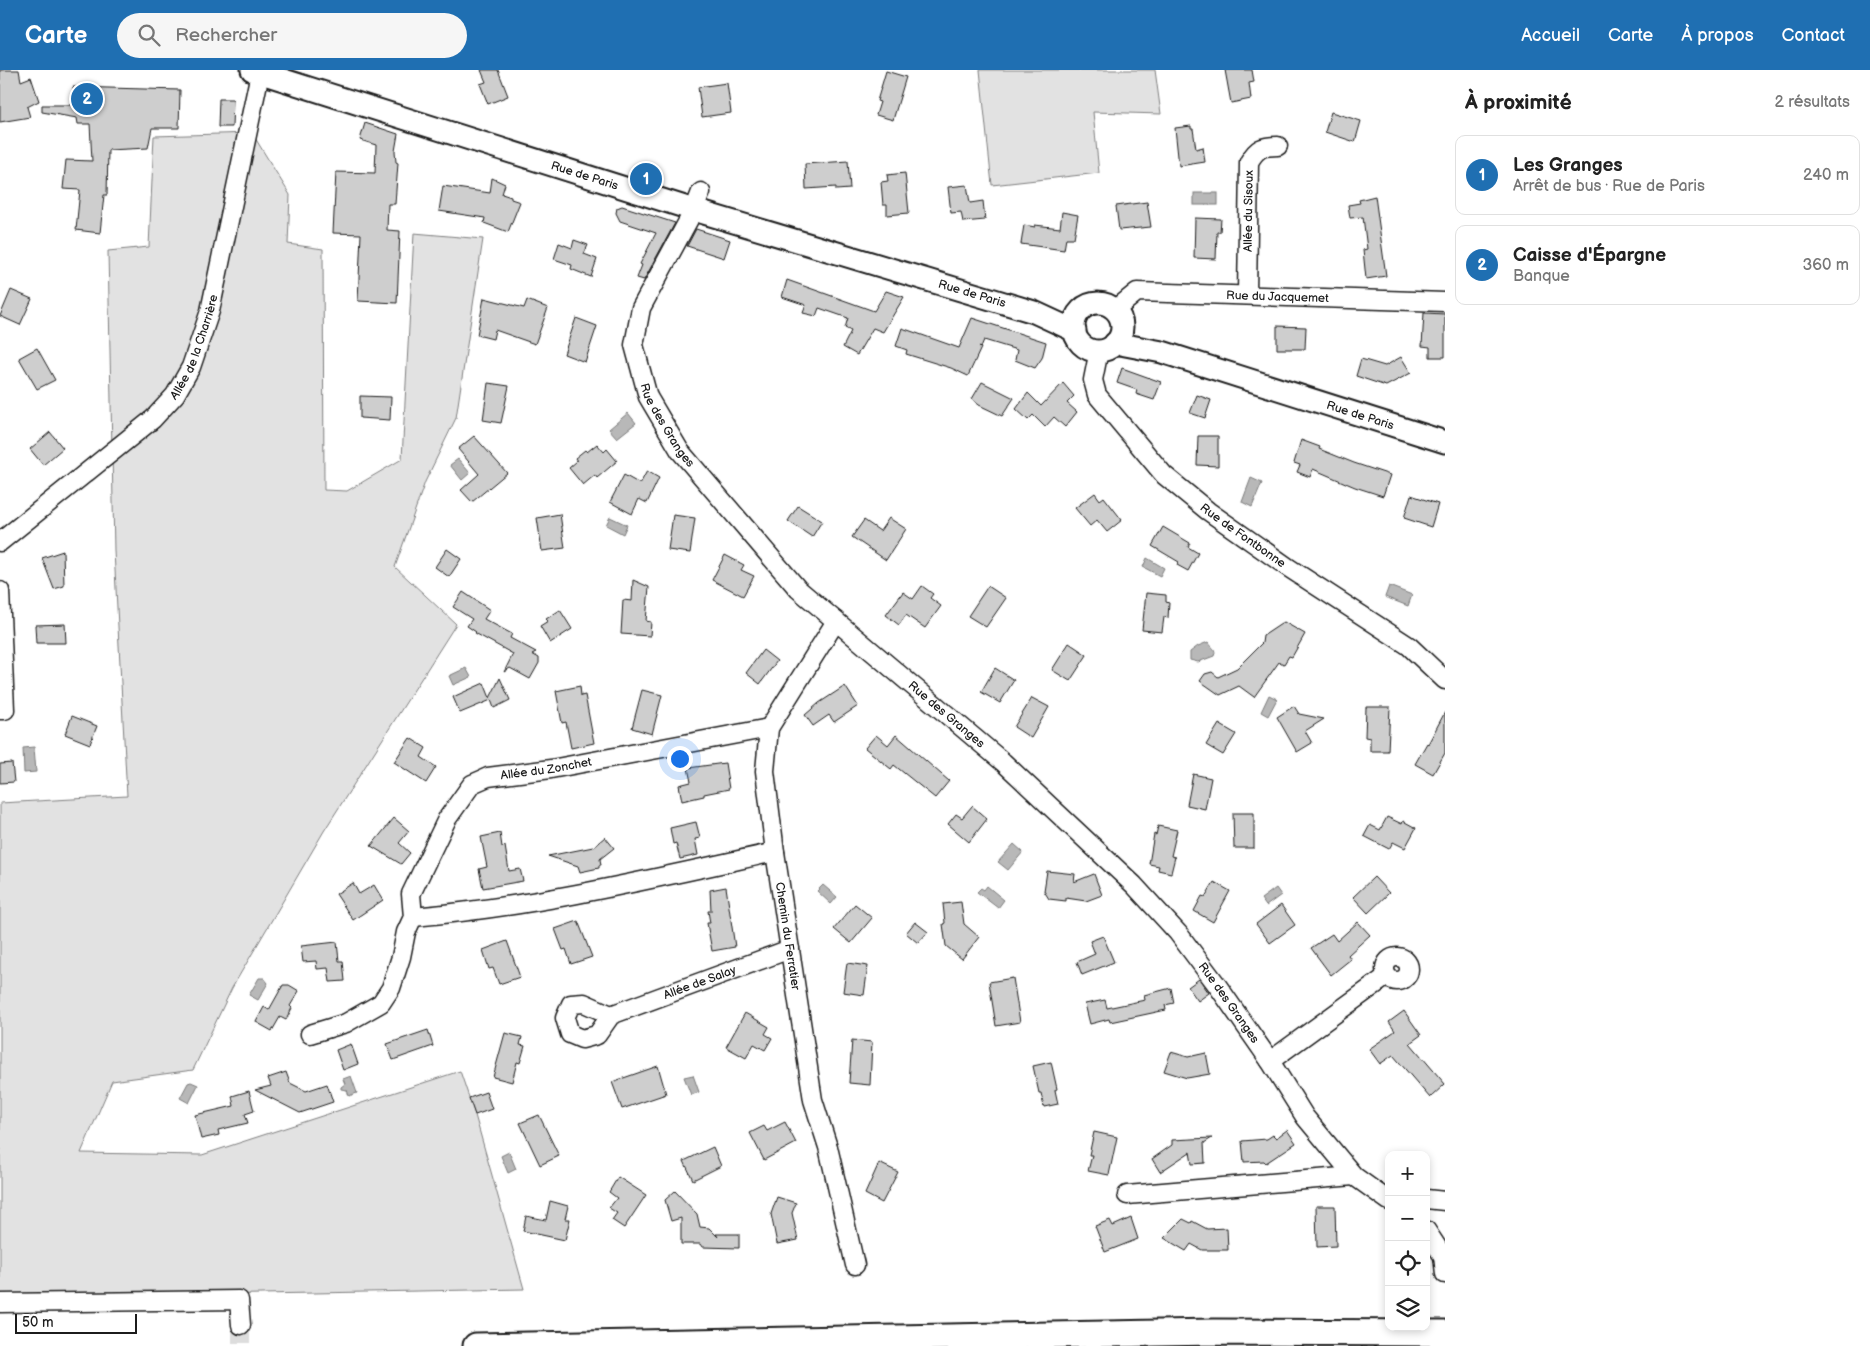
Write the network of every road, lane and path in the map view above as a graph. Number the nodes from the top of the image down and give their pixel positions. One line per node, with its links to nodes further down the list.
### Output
1 (256, 71): 3 (main road, Rue de Paris); 9 (street, Allée de la Charrière)
2 (1278, 146): 4 (street, Allée du Sisoux)
3 (698, 201): 6 (main road, Rue de Paris); 11 (street, Rue des Granges)
4 (1247, 295): 5 (street, Rue du Jacquemet); 7 (street, Rue du Jacquemet)
5 (1445, 302)
6 (1077, 322): 7 (main road); 7 (main road, Rue de Paris)
7 (1113, 332): 8 (main road, Rue de Paris); 12 (street, Rue de Fontbonne)
8 (1445, 442)
9 (0, 542)
10 (0, 591): 13 (street)
11 (836, 621): 14 (street, Chemin du Ferratier); 21 (street, Rue des Granges)
12 (1445, 680)
13 (0, 710)
14 (769, 728): 15 (street, Chemin du Ferratier); 16 (street, Allée du Zonchet)
15 (775, 852): 16 (street); 17 (street, Chemin du Ferratier)
16 (413, 917): 20 (street, Allée du Zonchet)
17 (790, 949): 19 (street, Allée de Salay); 28 (street, Chemin du Ferratier)
18 (1386, 976): 21 (street)
19 (611, 1015)
20 (310, 1034)
21 (1270, 1061): 22 (street, Rue des Granges)
22 (1354, 1176): 23 (street); 24 (street, Rue des Granges)
23 (1127, 1195)
24 (1385, 1198)
25 (1430, 1199): 26 (street)
26 (1445, 1201)
27 (1430, 1236): 29 (street)
28 (855, 1265)
29 (1445, 1274)
30 (0, 1303): 31 (street)
31 (240, 1325)
32 (1445, 1333): 33 (highway)
33 (476, 1346)

